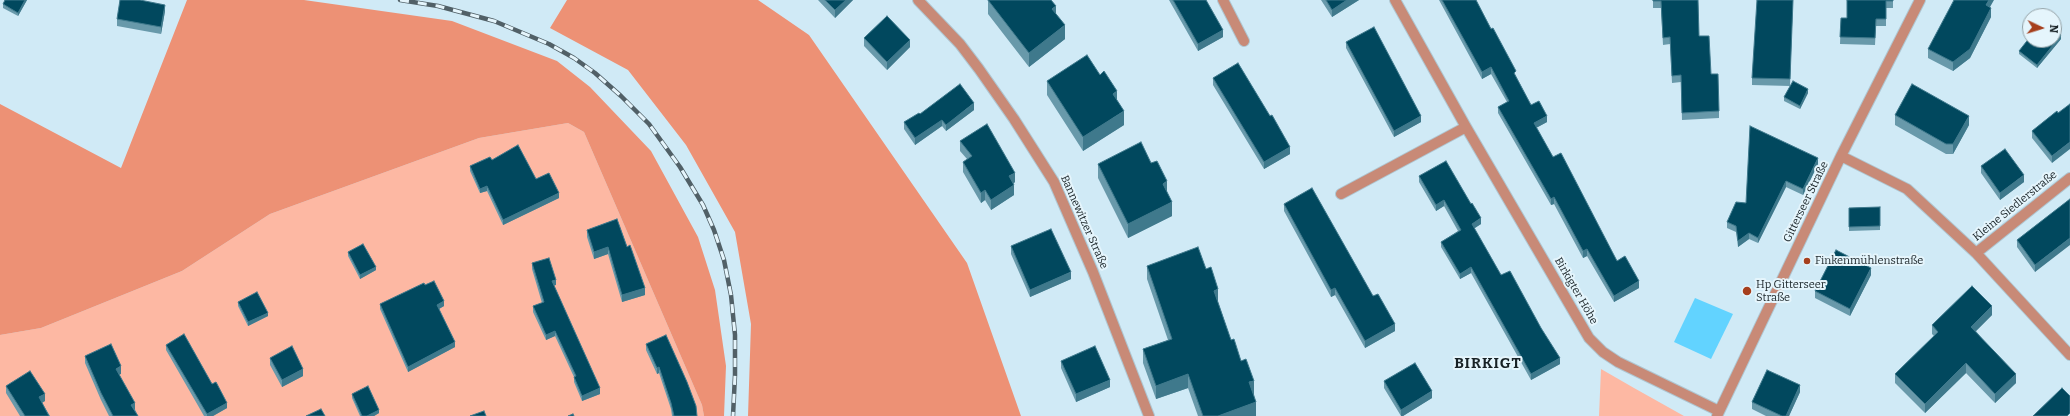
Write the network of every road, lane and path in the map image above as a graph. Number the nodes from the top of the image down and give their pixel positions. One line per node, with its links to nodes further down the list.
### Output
1 (918, 0): 13 (street, Bannewitzer Straße)
2 (1223, 0): 5 (street)
3 (1395, 0): 6 (street, Birkigter Höhe)
4 (1920, 0): 7 (street, Gitterseer Straße)
5 (1244, 41)
6 (1466, 128): 9 (street); 12 (street, Birkigter Höhe)
7 (1841, 156): 10 (street); 12 (street, Gitterseer Straße)
8 (2070, 178): 10 (street, Kleine Siedlerstraße)
9 (1341, 194)
10 (1976, 253): 11 (street)
11 (2070, 355)
12 (1718, 413)
13 (1149, 416)

